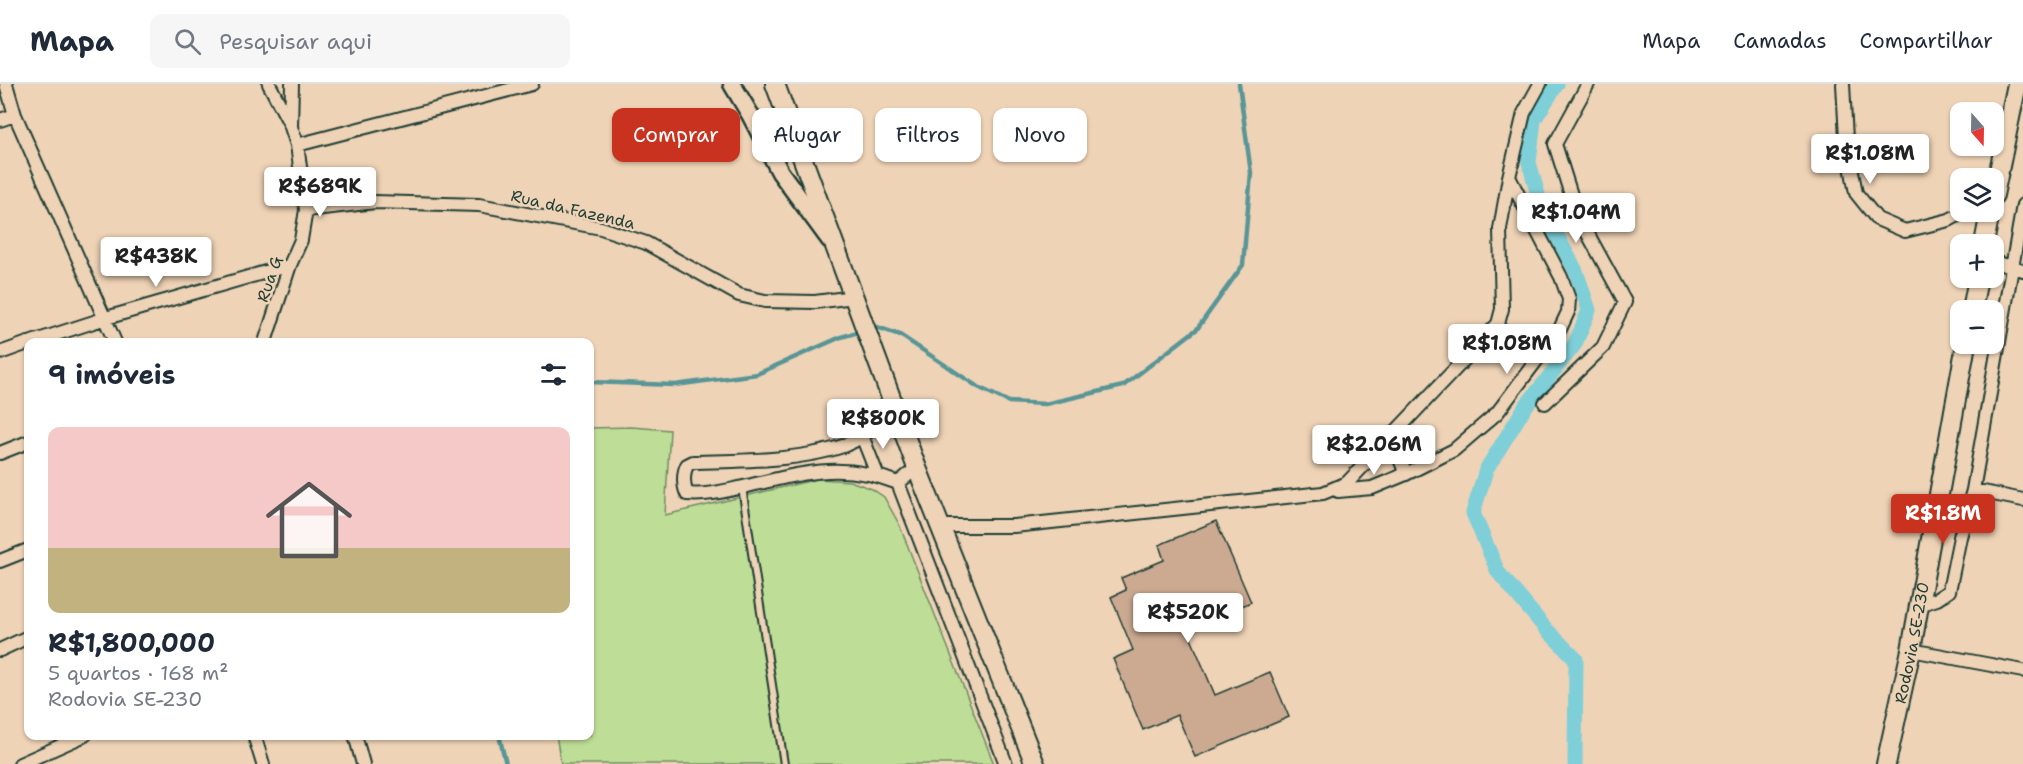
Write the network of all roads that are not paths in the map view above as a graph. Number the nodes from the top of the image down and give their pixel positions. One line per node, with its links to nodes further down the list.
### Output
1 (6, 84): 11 (street)
2 (269, 84): 13 (street)
3 (292, 84): 13 (street, Rua G)
4 (532, 84): 14 (street)
5 (732, 84): 20 (street)
6 (775, 84): 20 (main road)
7 (1540, 84): 16 (street)
8 (1588, 84): 31 (street)
9 (1843, 84): 19 (street)
10 (2017, 84): 15 (main road)
11 (15, 115): 12 (street); 24 (street)
12 (0, 120)
13 (291, 128): 14 (street, Rua G)
14 (297, 145): 18 (street, Rua G)
15 (2000, 168)
16 (1509, 177): 34 (street); 39 (street)
17 (2023, 205): 22 (street)
18 (306, 210): 21 (street, Rua G); 23 (street, Rua da Fazenda)
19 (1950, 219)
20 (836, 248): 23 (main road)
21 (290, 265): 24 (street); 27 (street, Rua G)
22 (2017, 268): 42 (street)
23 (856, 301): 32 (main road)
24 (106, 318): 25 (street); 26 (street)
25 (45, 338)
26 (114, 338)
27 (266, 338)
28 (24, 345): 29 (street)
29 (0, 352)
30 (1964, 354): 48 (main road, Rodovia SE-230)
31 (1545, 403)
32 (896, 409): 33 (street); 37 (main road)
33 (862, 436): 38 (street); 41 (street)
34 (1391, 437): 39 (street); 43 (street)
35 (24, 444): 36 (street)
36 (0, 453)
37 (917, 468): 40 (street); 45 (main road)
38 (877, 474): 40 (street); 41 (street)
39 (1406, 474): 43 (street)
40 (898, 483): 60 (street)
41 (742, 487): 59 (lane)
42 (1973, 490): 44 (street); 48 (street)
43 (1323, 493): 45 (street)
44 (2023, 500)
45 (940, 526): 61 (main road)
46 (24, 552): 47 (street)
47 (0, 561)
48 (1919, 605): 51 (main road, Rodovia SE-230)
49 (24, 639): 50 (street)
50 (0, 650)
51 (1911, 650): 52 (street); 62 (main road, Rodovia SE-230)
52 (2023, 672)
53 (74, 740): 56 (street)
54 (255, 740): 57 (street)
55 (356, 740): 58 (street)
56 (20, 764)
57 (262, 764)
58 (363, 764)
59 (784, 764)
60 (1006, 764)
61 (1035, 764)
62 (1886, 764)

